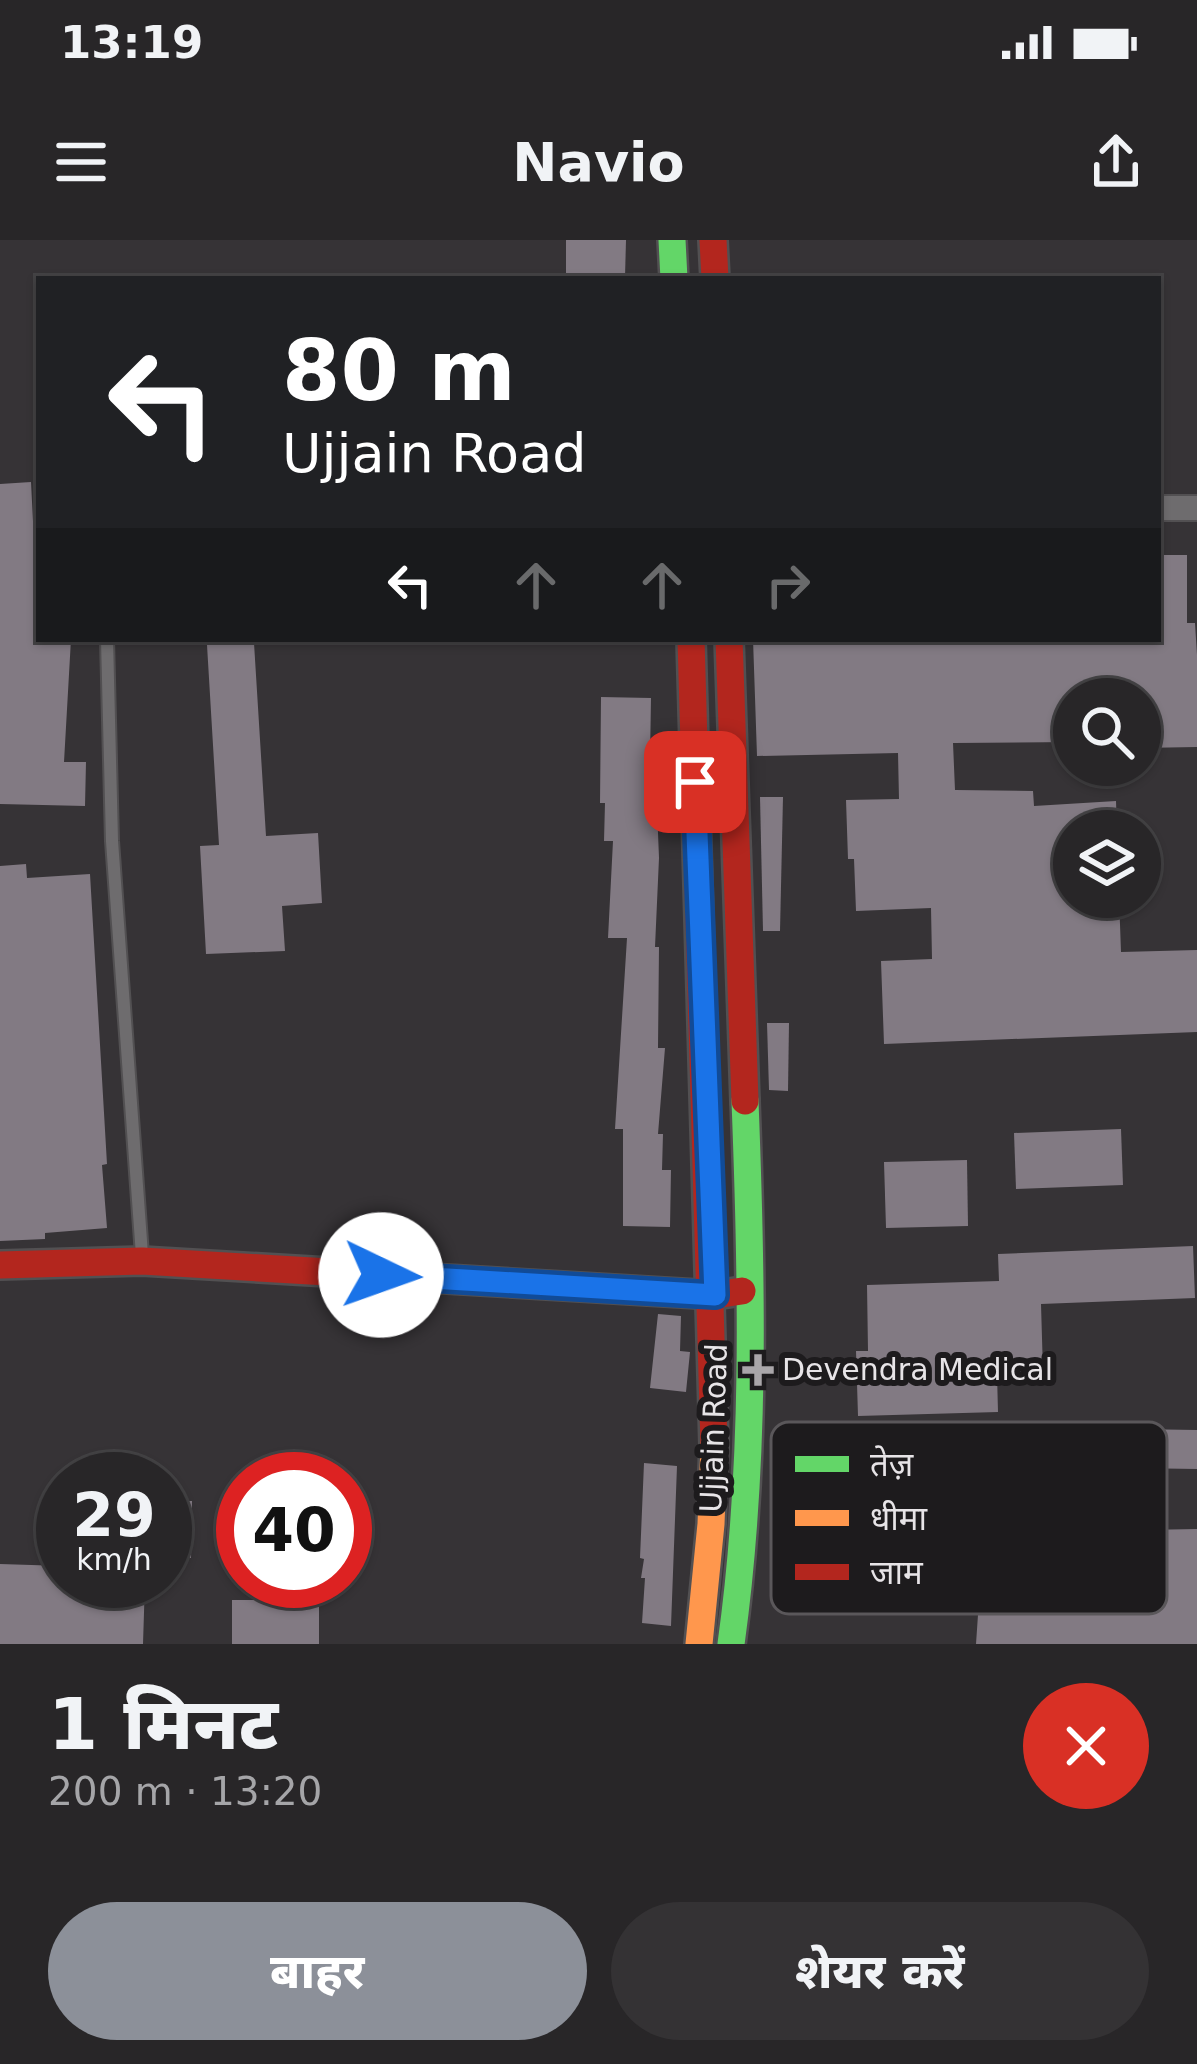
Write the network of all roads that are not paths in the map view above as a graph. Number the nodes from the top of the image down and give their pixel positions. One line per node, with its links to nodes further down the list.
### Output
1 (672, 240): 3 (main road)
2 (713, 240): 4 (main road)
3 (674, 276)
4 (715, 276)
5 (1161, 508): 6 (street)
6 (1197, 508)
7 (107, 642): 10 (lane)
8 (691, 642): 13 (main road, Ujjain Road)
9 (729, 642): 12 (main road, Ujjain Road)
10 (142, 1261): 11 (main road); 13 (main road)
11 (0, 1265)
12 (752, 1289): 13 (main road); 15 (main road, Ujjain Road)
13 (715, 1295): 14 (main road, Ujjain Road)
14 (699, 1644)
15 (731, 1644)

